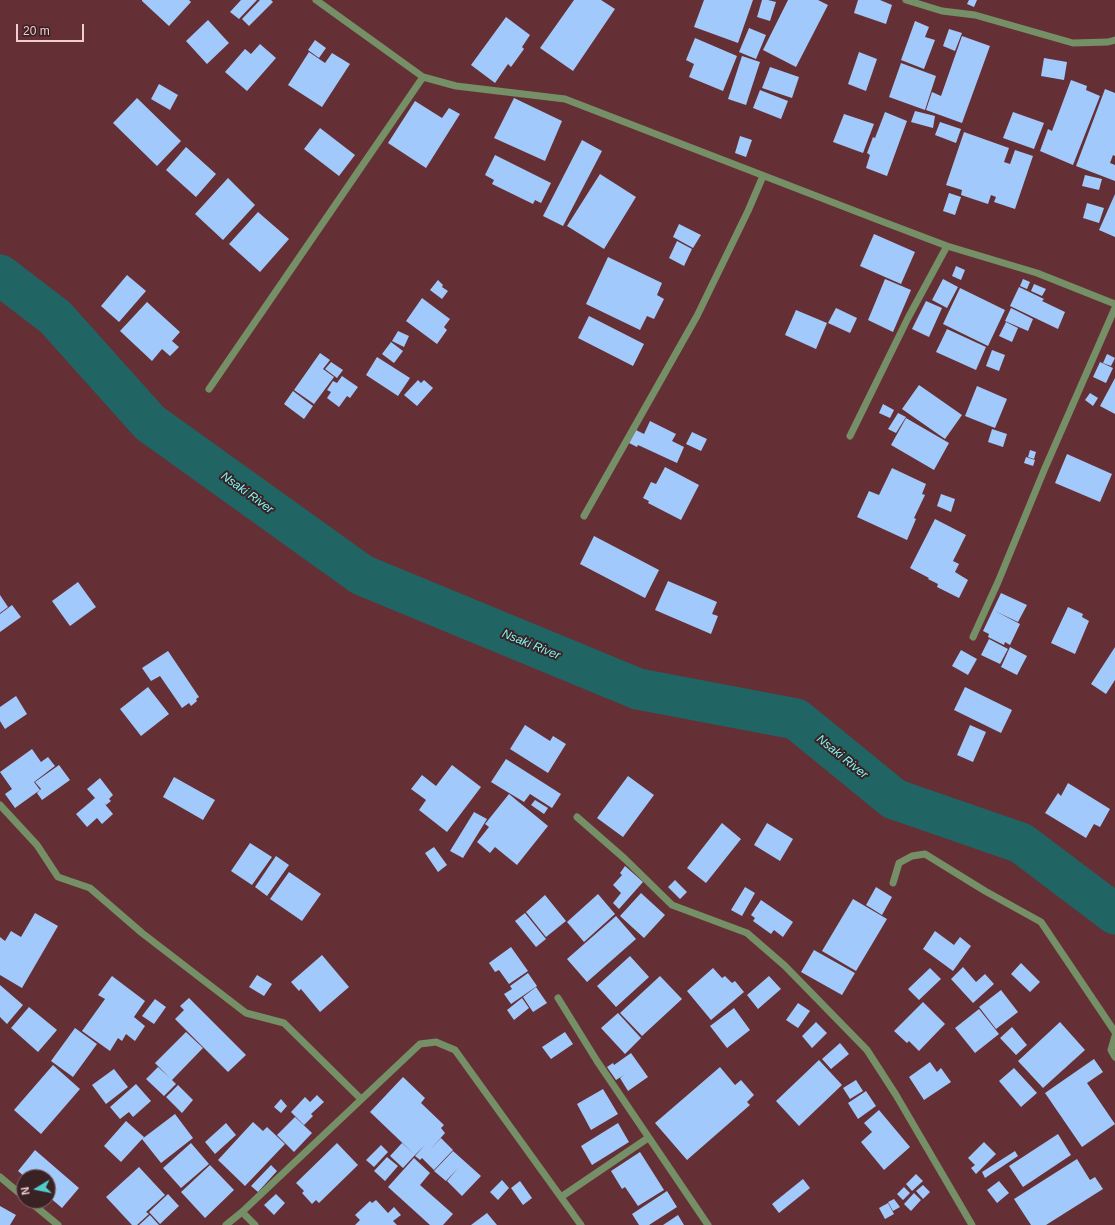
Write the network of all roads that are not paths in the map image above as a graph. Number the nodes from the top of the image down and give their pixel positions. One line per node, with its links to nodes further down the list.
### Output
1 (316, 0): 4 (street)
2 (906, 0): 3 (street)
3 (1115, 40)
4 (423, 77): 5 (street); 9 (street)
5 (763, 176): 6 (street); 11 (street)
6 (947, 246): 7 (street); 10 (street)
7 (1115, 304)
8 (1115, 308): 12 (street)
9 (209, 390)
10 (850, 436)
11 (584, 516)
12 (973, 637)
13 (0, 805): 20 (street)
14 (577, 817): 32 (street)
15 (893, 883): 17 (street)
16 (558, 998): 21 (street)
17 (1115, 1032)
18 (1115, 1036): 19 (street)
19 (1115, 1057)
20 (361, 1099): 24 (street); 26 (street)
21 (648, 1138): 24 (street); 31 (street)
22 (0, 1177): 23 (street)
23 (16, 1190)
24 (561, 1197): 30 (street)
25 (39, 1209): 27 (street)
26 (242, 1212): 28 (street); 29 (street)
27 (58, 1225)
28 (226, 1225)
29 (255, 1225)
30 (581, 1225)
31 (708, 1225)
32 (972, 1225)

